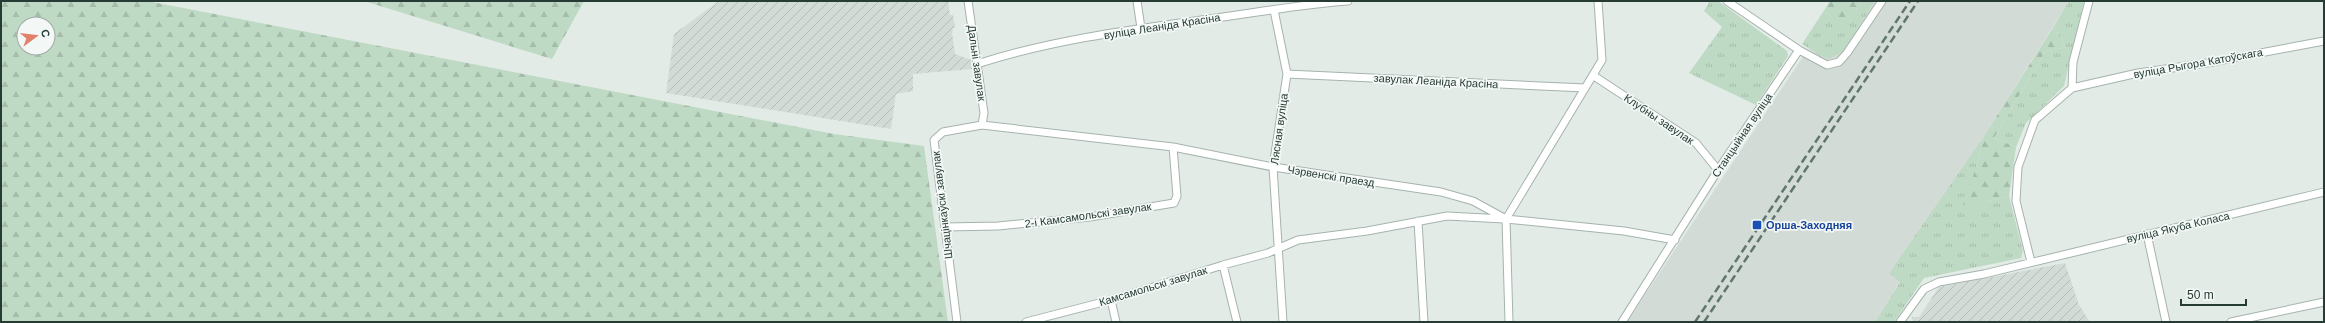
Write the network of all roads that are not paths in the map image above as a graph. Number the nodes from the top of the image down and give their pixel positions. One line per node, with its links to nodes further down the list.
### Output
1 (968, 1): 13 (street, Дальні завулак)
2 (1137, 1): 10 (street)
3 (1348, 1): 8 (street, вуліца Леаніда Красіна)
4 (1598, 1): 15 (street)
5 (1727, 1): 12 (street)
6 (1882, 1): 12 (street)
7 (2089, 1): 17 (street)
8 (1317, 2): 9 (street, вуліца Леаніда Красіна)
9 (1274, 10): 10 (street, вуліца Леаніда Красіна); 14 (street, Лясная вуліца)
10 (1141, 28): 13 (street, вуліца Леаніда Красіна)
11 (2324, 41): 17 (street, вуліца Рыгора Катоўскага)
12 (1799, 50): 21 (street, Станцыйная вуліца)
13 (977, 64): 18 (street, Дальні завулак)
14 (1287, 74): 16 (street, завулак Леаніда Красіна); 20 (street, Лясная вуліца)
15 (1594, 76): 16 (street); 21 (street, Клубны завулак)
16 (1586, 88): 23 (street)
17 (2072, 88): 29 (street)
18 (982, 125): 19 (street, Чэрвенскі праезд); 25 (street, Шчацінкаўскі завулак)
19 (1172, 147): 20 (street, Чэрвенскі праезд); 25 (street, 2-і Камсамольскі завулак)
20 (1273, 167): 23 (street, Чэрвенскі праезд); 28 (street, Лясная вуліца)
21 (1718, 170): 27 (street, Станцыйная вуліца)
22 (2324, 192): 26 (street, вуліца Якуба Коласа)
23 (1506, 219): 24 (street, Камсамольскі завулак); 27 (street, Чэрвенскі праезд); 39 (street)
24 (1418, 221): 28 (street, Камсамольскі завулак); 38 (street)
25 (945, 227): 33 (street, Шчацінкаўскі завулак)
26 (2147, 234): 29 (street, вуліца Якуба Коласа); 42 (street)
27 (1675, 240): 40 (street, Станцыйная вуліца)
28 (1279, 246): 30 (street, Камсамольскі завулак); 37 (street, Лясная вуліца)
29 (2031, 262): 41 (street, вуліца Якуба Коласа)
30 (1223, 265): 31 (street, Камсамольскі завулак); 36 (street)
31 (1111, 300): 34 (street, Камсамольскі завулак); 35 (street)
32 (2324, 302): 43 (street)
33 (957, 322)
34 (1026, 322)
35 (1116, 322)
36 (1237, 322)
37 (1283, 322)
38 (1424, 322)
39 (1509, 322)
40 (1622, 322)
41 (1900, 322)
42 (2166, 322)
43 (2231, 322)

